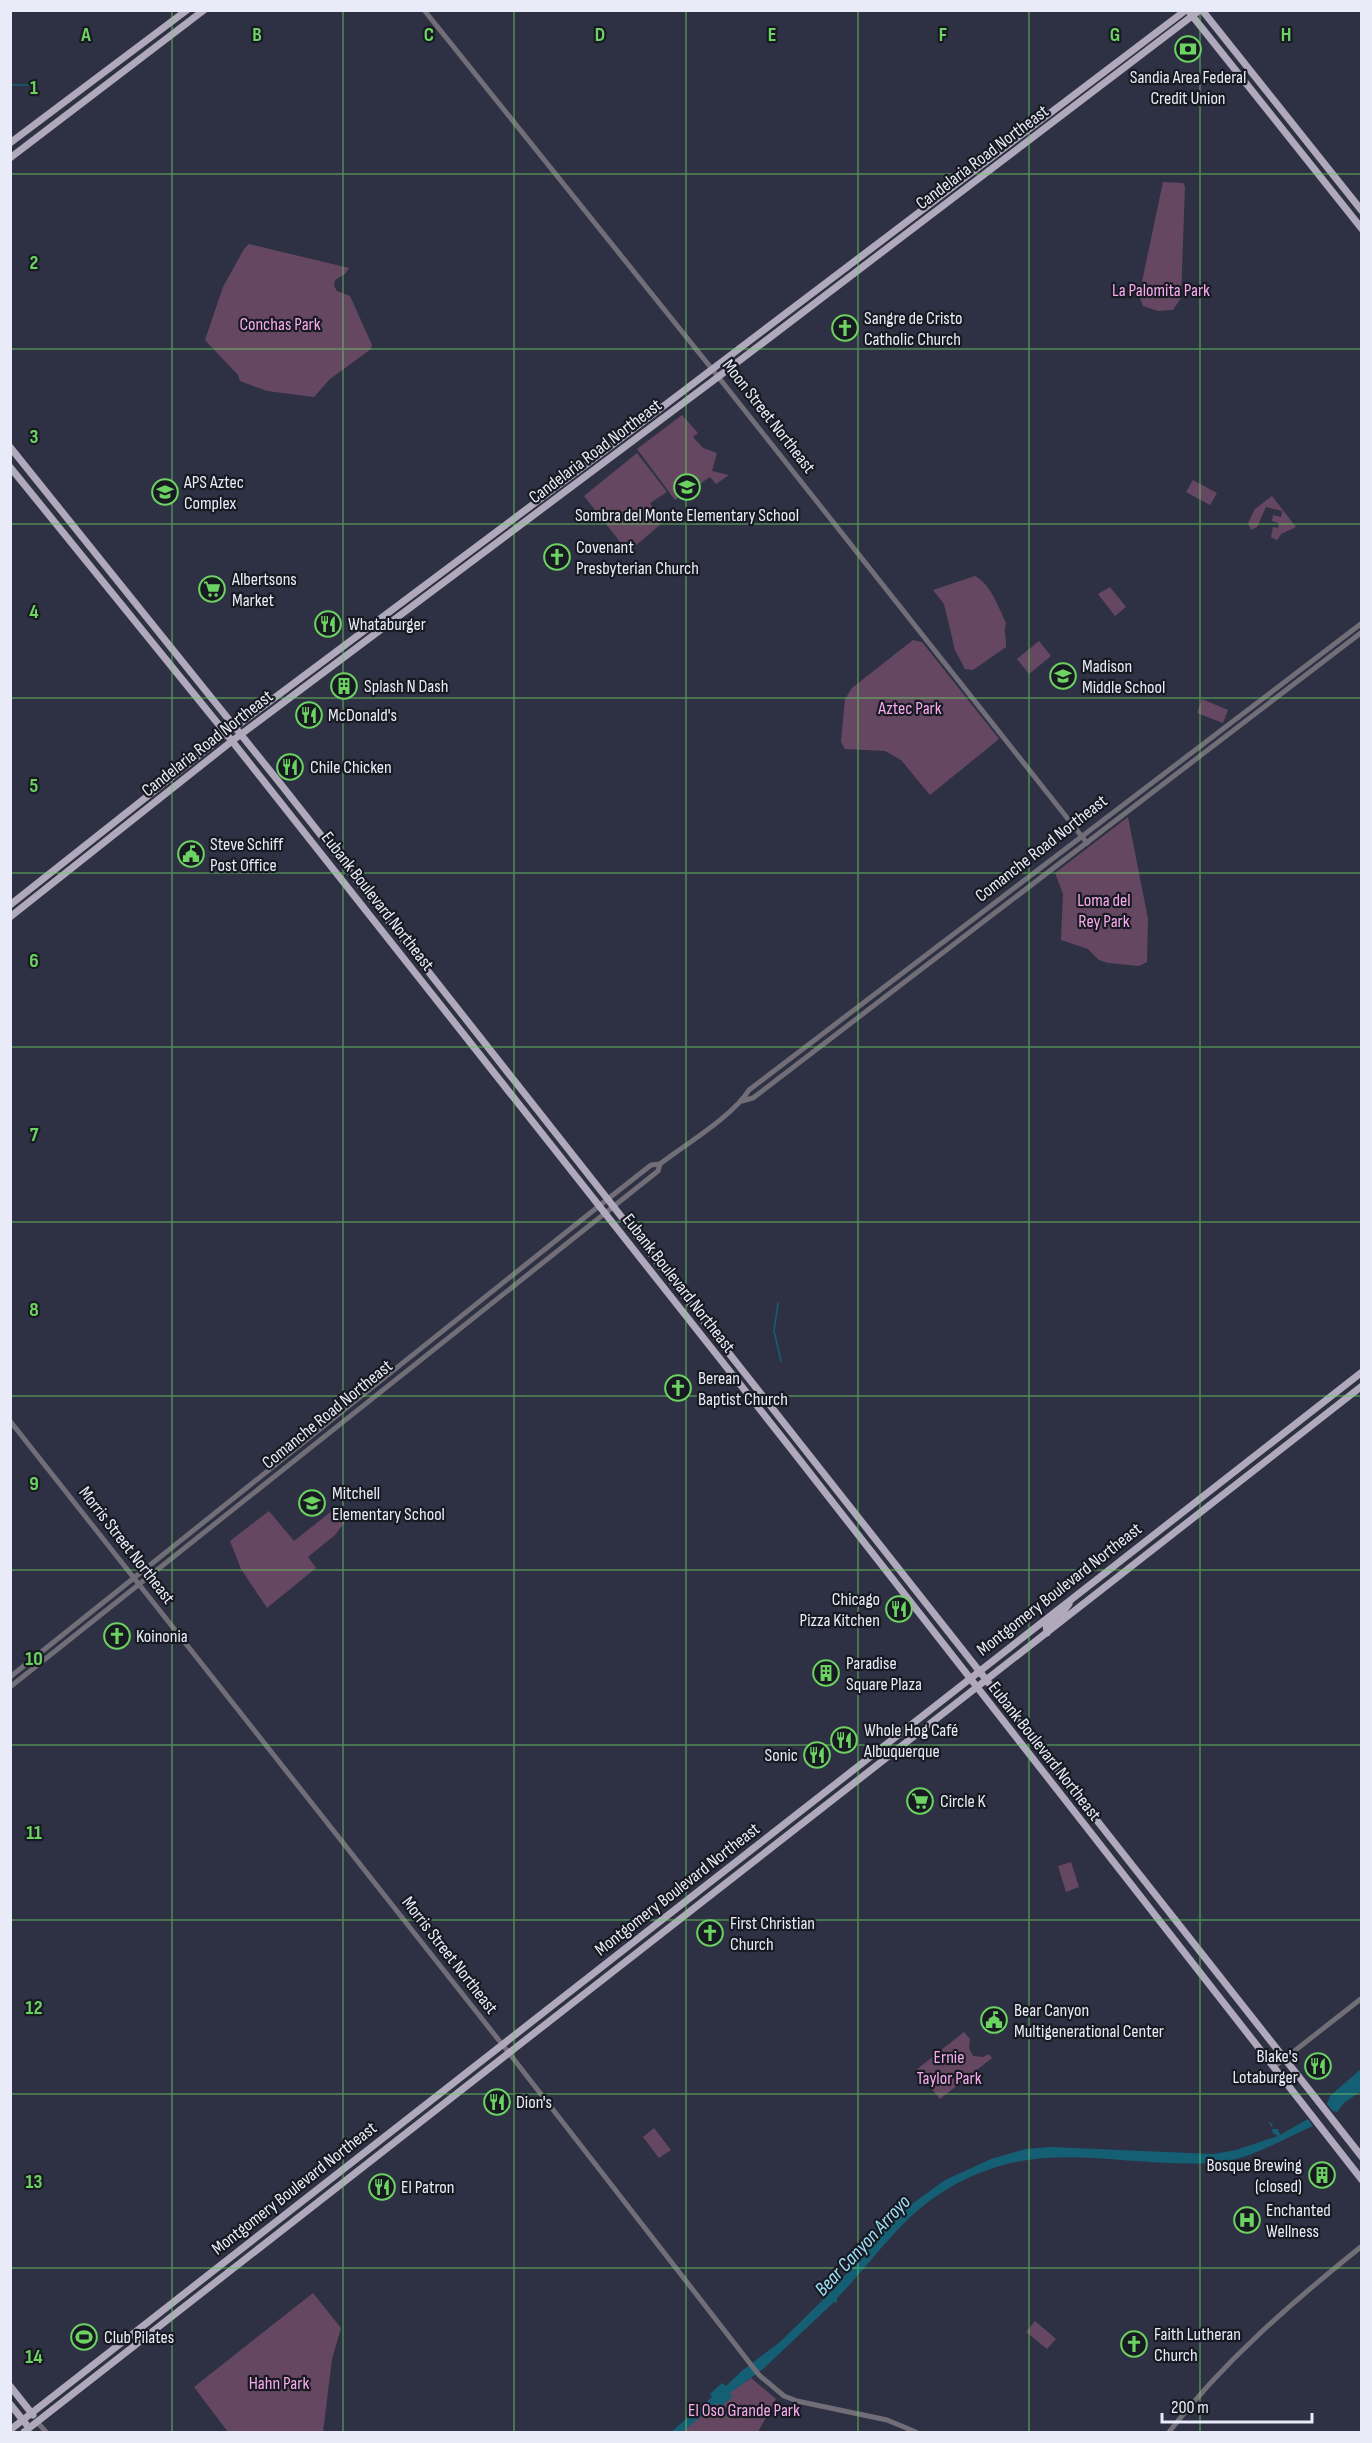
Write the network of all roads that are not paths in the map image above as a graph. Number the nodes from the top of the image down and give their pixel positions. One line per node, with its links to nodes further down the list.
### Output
1 (187, 10): 6 (main road)
2 (424, 10): 10 (street, Moon Street Northeast)
3 (1201, 10): 5 (main road, Candelaria Road Northeast); 8 (main road)
4 (201, 11): 7 (main road)
5 (1189, 12): 9 (main road); 10 (main road, Candelaria Road Northeast); 11 (main road, Candelaria Road Northeast)
6 (10, 143)
7 (10, 158)
8 (1362, 211)
9 (1362, 229)
10 (712, 369): 11 (street, Moon Street Northeast); 16 (main road, Candelaria Road Northeast)
11 (718, 377): 18 (main road, Candelaria Road Northeast); 20 (street, Moon Street Northeast)
12 (10, 447): 16 (main road, Eubank Boulevard Northeast)
13 (10, 467): 17 (main road, Eubank Boulevard Northeast)
14 (1362, 623): 20 (street, Comanche Road Northeast)
15 (1362, 632): 21 (street, Comanche Road Northeast)
16 (235, 727): 17 (main road, Candelaria Road Northeast); 18 (main road, Eubank Boulevard Northeast)
17 (226, 734): 19 (main road, Eubank Boulevard Northeast); 24 (main road, Candelaria Road Northeast)
18 (241, 735): 19 (main road, Candelaria Road Northeast); 27 (main road, Eubank Boulevard Northeast)
19 (232, 741): 25 (main road, Candelaria Road Northeast); 28 (main road, Eubank Boulevard Northeast)
20 (1082, 836): 21 (street, Moon Street Northeast); 22 (street, Comanche Road Northeast)
21 (1087, 843): 23 (street, Comanche Road Northeast)
22 (1042, 867): 23 (street); 26 (street, Comanche Road Northeast)
23 (1047, 873): 26 (street, Comanche Road Northeast)
24 (10, 905)
25 (10, 917)
26 (742, 1101): 27 (street, Comanche Road Northeast)
27 (611, 1202): 28 (street, Comanche Road Northeast); 29 (street, Comanche Road Northeast); 37 (main road, Eubank Boulevard Northeast)
28 (599, 1206): 29 (main road, Eubank Boulevard Northeast); 33 (street, Comanche Road Northeast)
29 (604, 1213): 34 (street, Comanche Road Northeast); 39 (main road, Eubank Boulevard Northeast)
30 (1362, 1372): 35 (main road, Montgomery Boulevard Northeast)
31 (1362, 1386): 36 (main road, Montgomery Boulevard Northeast)
32 (10, 1421): 33 (street, Morris Street Northeast)
33 (133, 1578): 34 (street, Morris Street Northeast); 38 (street, Comanche Road Northeast)
34 (138, 1585): 41 (street, Comanche Road Northeast); 44 (street, Morris Street Northeast)
35 (1068, 1601): 36 (main road); 37 (main road, Montgomery Boulevard Northeast)
36 (1047, 1633): 40 (main road, Montgomery Boulevard Northeast)
37 (980, 1670): 39 (main road, Montgomery Boulevard Northeast); 40 (main road, Eubank Boulevard Northeast)
38 (10, 1677)
39 (970, 1677): 42 (main road, Eubank Boulevard Northeast); 44 (main road, Montgomery Boulevard Northeast)
40 (986, 1678): 42 (main road, Montgomery Boulevard Northeast); 46 (main road, Eubank Boulevard Northeast)
41 (10, 1687)
42 (976, 1687): 45 (main road, Montgomery Boulevard Northeast); 47 (main road, Eubank Boulevard Northeast)
43 (1362, 1998): 46 (street)
44 (502, 2044): 45 (street, Morris Street Northeast); 53 (main road, Montgomery Boulevard Northeast)
45 (509, 2054): 55 (main road, Montgomery Boulevard Northeast); 59 (street, Morris Street Northeast)
46 (1285, 2059): 47 (street); 48 (main road, Eubank Boulevard Northeast)
47 (1274, 2067): 49 (main road, Eubank Boulevard Northeast)
48 (1362, 2157)
49 (1362, 2180)
50 (1362, 2246): 60 (street)
51 (10, 2386): 53 (main road)
52 (10, 2404): 54 (main road)
53 (31, 2413): 54 (main road, Montgomery Boulevard Northeast); 55 (main road)
54 (23, 2420): 56 (main road, Montgomery Boulevard Northeast); 57 (main road)
55 (38, 2422): 57 (main road, Montgomery Boulevard Northeast); 58 (street)
56 (10, 2430)
57 (28, 2431)
58 (46, 2433)
59 (916, 2433)
60 (1169, 2433)

